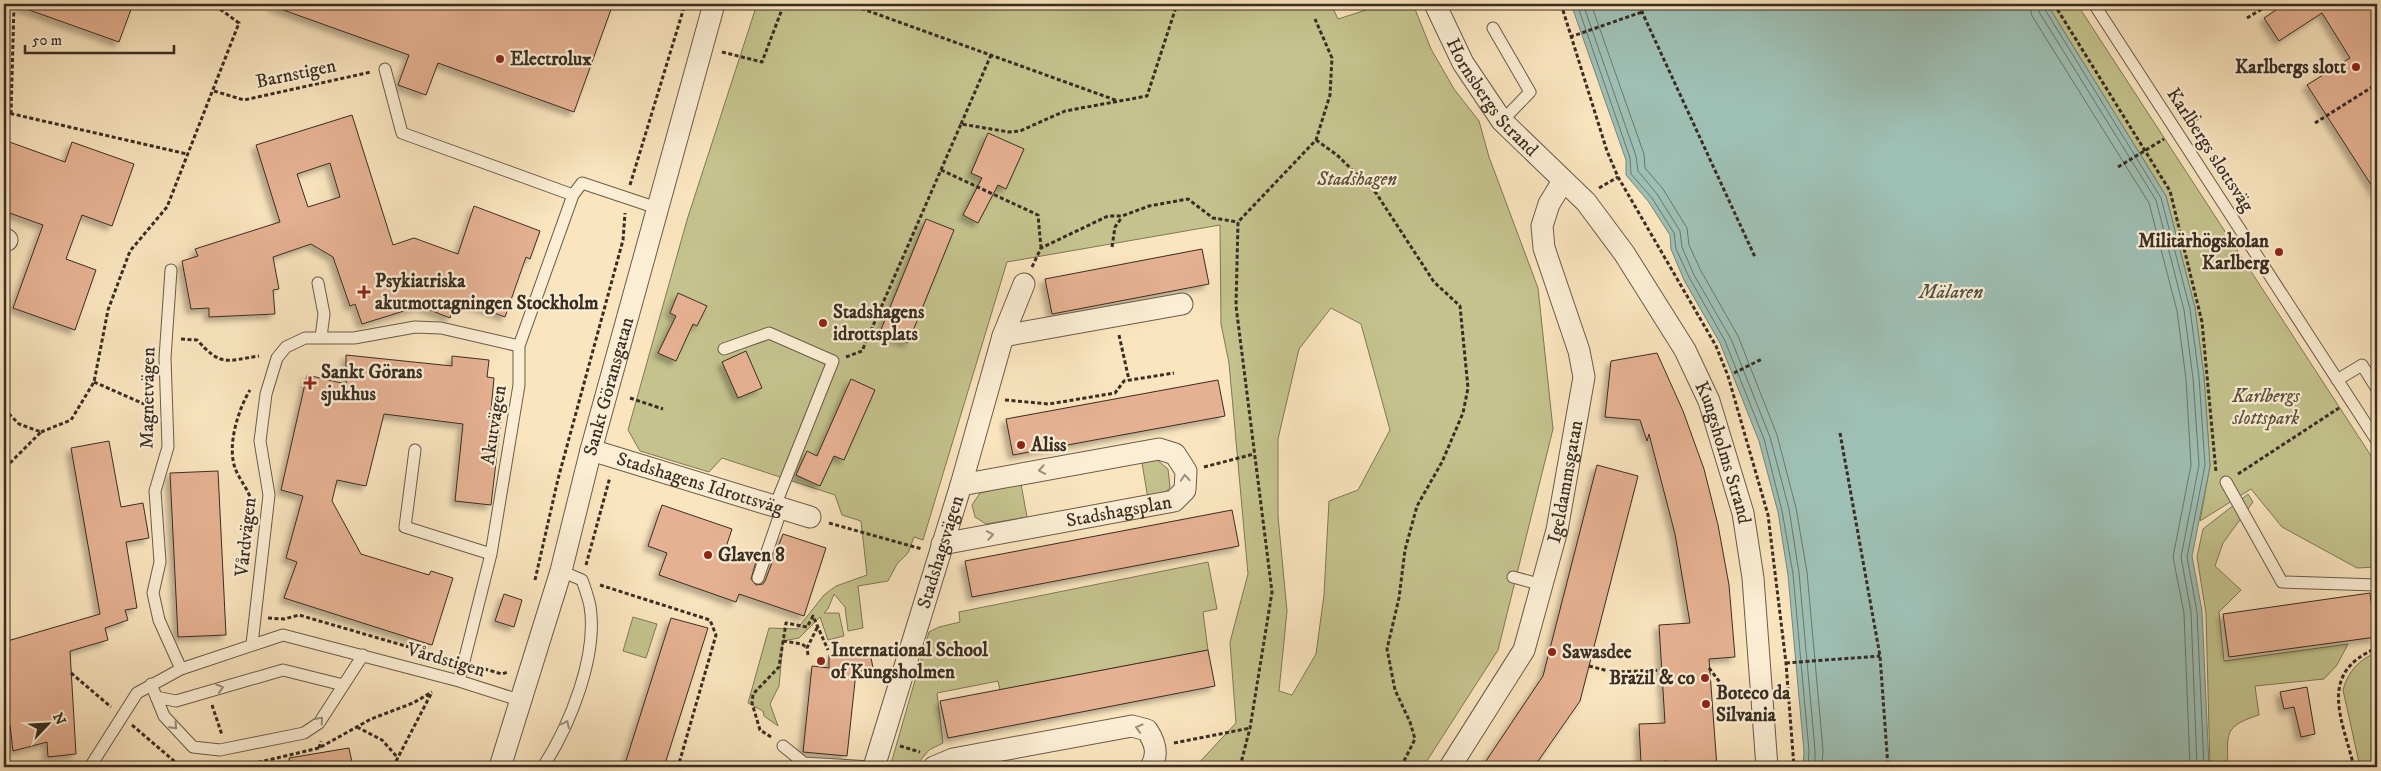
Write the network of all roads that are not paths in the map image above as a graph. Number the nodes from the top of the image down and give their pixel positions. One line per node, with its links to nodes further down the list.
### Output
1 (714, 4): 9 (street, Sankt Göransgatan)
2 (1435, 4): 6 (street, Hornsbergs Strand)
3 (2094, 4): 18 (lane, Karlbergs slottsväg)
4 (1493, 28): 6 (lane)
5 (385, 69): 8 (lane)
6 (1502, 121): 7 (street, Hornsbergs Strand)
7 (1563, 181): 33 (street, Igeldammsgatan); 50 (street, Kungsholms Strand)
8 (573, 194): 9 (lane, Akutvägen); 16 (lane, Akutvägen)
9 (657, 208): 22 (street, Sankt Göransgatan)
10 (170, 270): 36 (lane, Magnetvägen)
11 (318, 283): 15 (lane)
12 (1024, 284): 14 (street, Stadshagsvägen)
13 (1182, 304): 14 (street)
14 (1002, 336): 24 (street, Stadshagsvägen)
15 (321, 337): 16 (lane); 34 (lane, Vårdvägen)
16 (518, 346): 28 (lane, Akutvägen)
17 (724, 349): 25 (lane)
18 (2337, 380): 19 (lane); 20 (lane, Karlbergs slottsväg)
19 (2377, 389)
20 (2377, 441)
21 (415, 450): 28 (lane)
22 (591, 450): 25 (street, Stadshagens Idrottsväg); 29 (street, Sankt Göransgatan)
23 (2226, 482): 32 (lane)
24 (961, 485): 27 (street, Stadshagsvägen); 27 (street, Stadshagsplan, one-way to 24)
25 (778, 507): 26 (street, Stadshagens Idrottsväg); 31 (lane)
26 (810, 517)
27 (942, 544): 48 (street, Stadshagsvägen)
28 (491, 554): 37 (lane, Akutvägen)
29 (560, 571): 41 (street, Sankt Göransgatan); 47 (lane, one-way to 29)
30 (1513, 577): 33 (lane)
31 (758, 578)
32 (2377, 584)
33 (1542, 585): 49 (street, Igeldammsgatan)
34 (252, 644): 35 (lane, Vårdstigen); 36 (lane, Vårdstigen)
35 (363, 655): 37 (lane, Vårdstigen); 39 (lane)
36 (181, 668): 38 (lane, Vårdstigen)
37 (459, 681): 41 (lane, Vårdstigen)
38 (151, 684): 40 (lane); 45 (lane, Vårdstigen)
39 (343, 685): 40 (lane, one-way to 39); 40 (lane, one-way to 39)
40 (156, 697)
41 (520, 700): 46 (street, Sankt Göransgatan)
42 (783, 746): 48 (lane)
43 (1153, 757): 44 (street, one-way to 44)
44 (929, 760)
45 (90, 767)
46 (500, 767)
47 (543, 767)
48 (873, 767)
49 (1450, 767)
50 (1767, 767)

